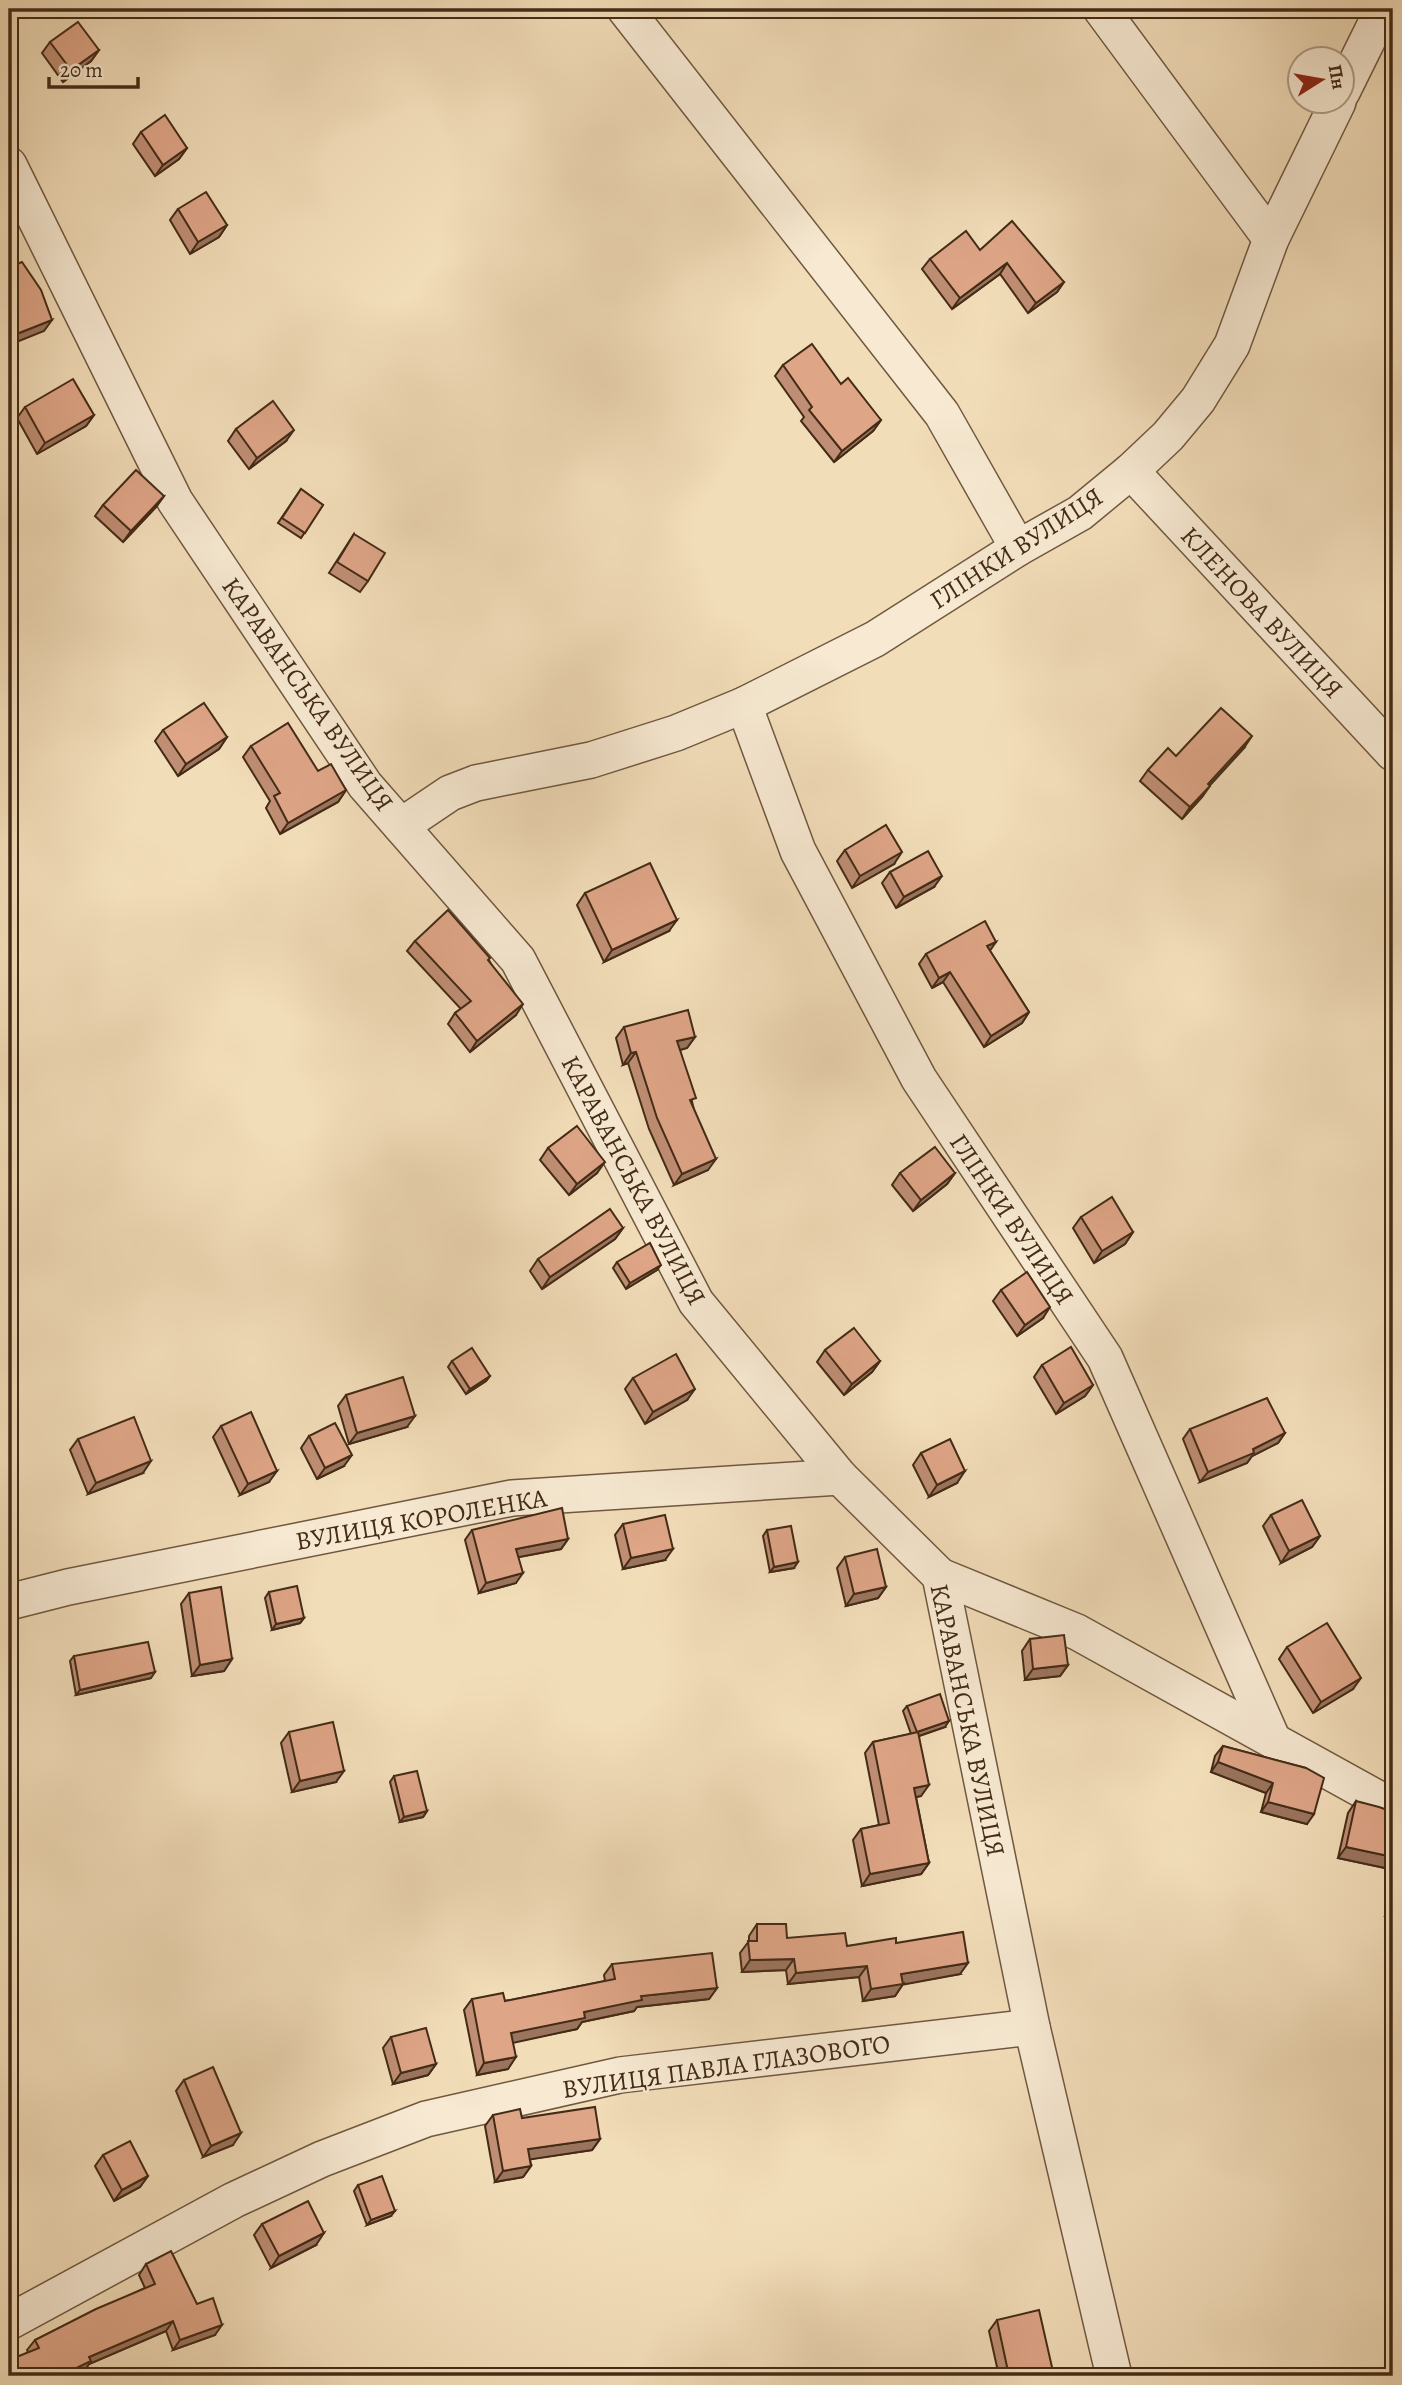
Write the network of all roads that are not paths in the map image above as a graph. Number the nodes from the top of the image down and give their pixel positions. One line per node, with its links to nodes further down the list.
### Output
1 (625, 9): 9 (street)
2 (1101, 9): 7 (street)
3 (1383, 9): 4 (street)
4 (1356, 64)
5 (1331, 116): 7 (street, ГЛІНКИ ВУЛИЦЯ)
6 (9, 165): 12 (street, КАРАВАНСЬКА ВУЛИЦЯ)
7 (1271, 239): 8 (street, ГЛІНКИ ВУЛИЦЯ)
8 (1131, 471): 9 (street, ГЛІНКИ ВУЛИЦЯ); 11 (street, КЛЕНОВА ВУЛИЦЯ)
9 (1018, 548): 10 (street, ГЛІНКИ ВУЛИЦЯ)
10 (744, 705): 12 (street, ГЛІНКИ ВУЛИЦЯ); 16 (street, ГЛІНКИ ВУЛИЦЯ)
11 (1393, 752)
12 (401, 826): 13 (street, КАРАВАНСЬКА ВУЛИЦЯ)
13 (840, 1478): 14 (street, КАРАВАНСЬКА ВУЛИЦЯ); 15 (street, ВУЛИЦЯ КОРОЛЕНКА)
14 (940, 1576): 16 (street); 18 (street, КАРАВАНСЬКА ВУЛИЦЯ)
15 (9, 1602)
16 (1272, 1738): 17 (street)
17 (1393, 1807)
18 (1032, 2027): 19 (street, ВУЛИЦЯ ПАВЛА ГЛАЗОВОГО); 20 (street, КАРАВАНСЬКА ВУЛИЦЯ)
19 (9, 2322)
20 (1114, 2376)

